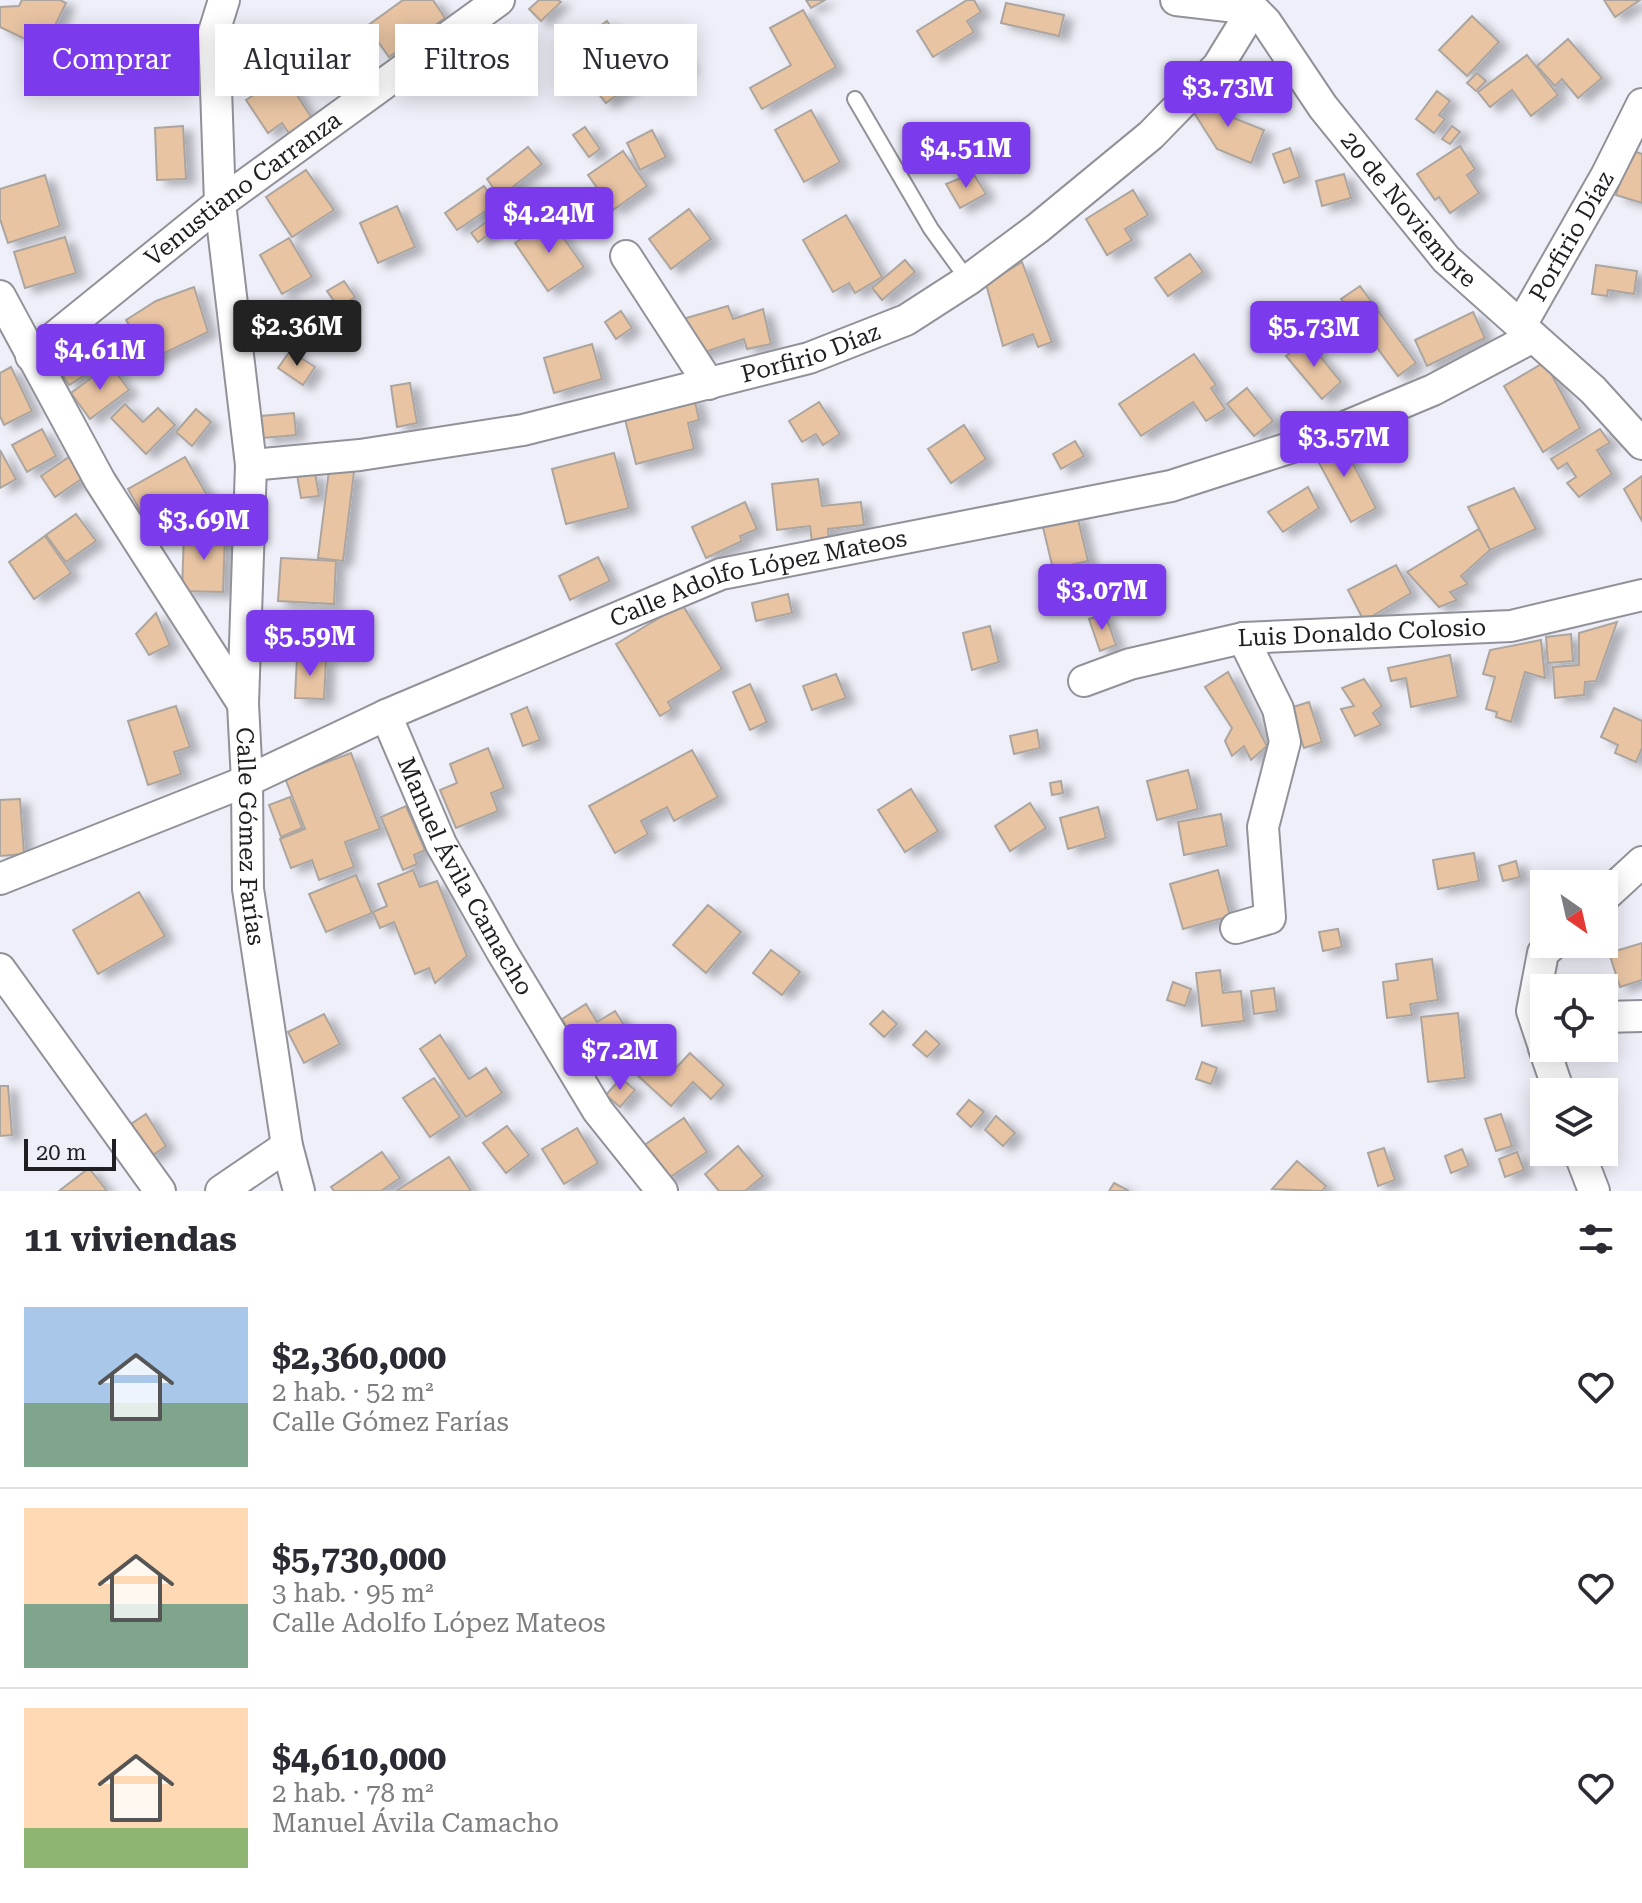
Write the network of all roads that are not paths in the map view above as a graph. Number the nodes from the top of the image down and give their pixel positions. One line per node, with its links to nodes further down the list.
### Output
1 (224, 0): 7 (street, Calle Gómez Farías)
2 (1176, 0): 4 (street)
3 (482, 5): 7 (street, Venustiano Carranza)
4 (1253, 9): 9 (street, Porfirio Díaz); 11 (street, 20 de Noviembre)
5 (855, 99): 9 (lane)
6 (1642, 104): 11 (street, Porfirio Díaz)
7 (220, 203): 12 (street, Venustiano Carranza); 15 (street, Calle Gómez Farías)
8 (626, 256): 13 (street)
9 (968, 280): 13 (street, Porfirio Díaz)
10 (0, 296): 12 (street)
11 (1527, 331): 14 (street, 20 de Noviembre); 20 (street, Calle Adolfo López Mateos)
12 (31, 356): 19 (street)
13 (709, 384): 15 (street, Porfirio Díaz)
14 (1642, 444)
15 (251, 465): 19 (street, Calle Gómez Farías)
16 (1642, 595): 17 (street, Luis Donaldo Colosio)
17 (1243, 638): 18 (street, Luis Donaldo Colosio); 25 (street)
18 (1084, 681)
19 (243, 704): 21 (street, Calle Gómez Farías)
20 (386, 715): 21 (street, Calle Adolfo López Mateos); 34 (street, Manuel Ávila Camacho)
21 (247, 781): 23 (street, Calle Adolfo López Mateos); 29 (street, Calle Gómez Farías)
22 (1642, 862): 24 (street)
23 (0, 879)
24 (1618, 884)
25 (1236, 928)
26 (0, 969): 31 (street)
27 (1642, 1016): 28 (street)
28 (1618, 1017)
29 (287, 1146): 32 (street); 33 (street, Calle Gómez Farías)
30 (1584, 1166): 35 (street)
31 (160, 1191)
32 (221, 1191)
33 (299, 1191)
34 (662, 1191)
35 (1594, 1191)

